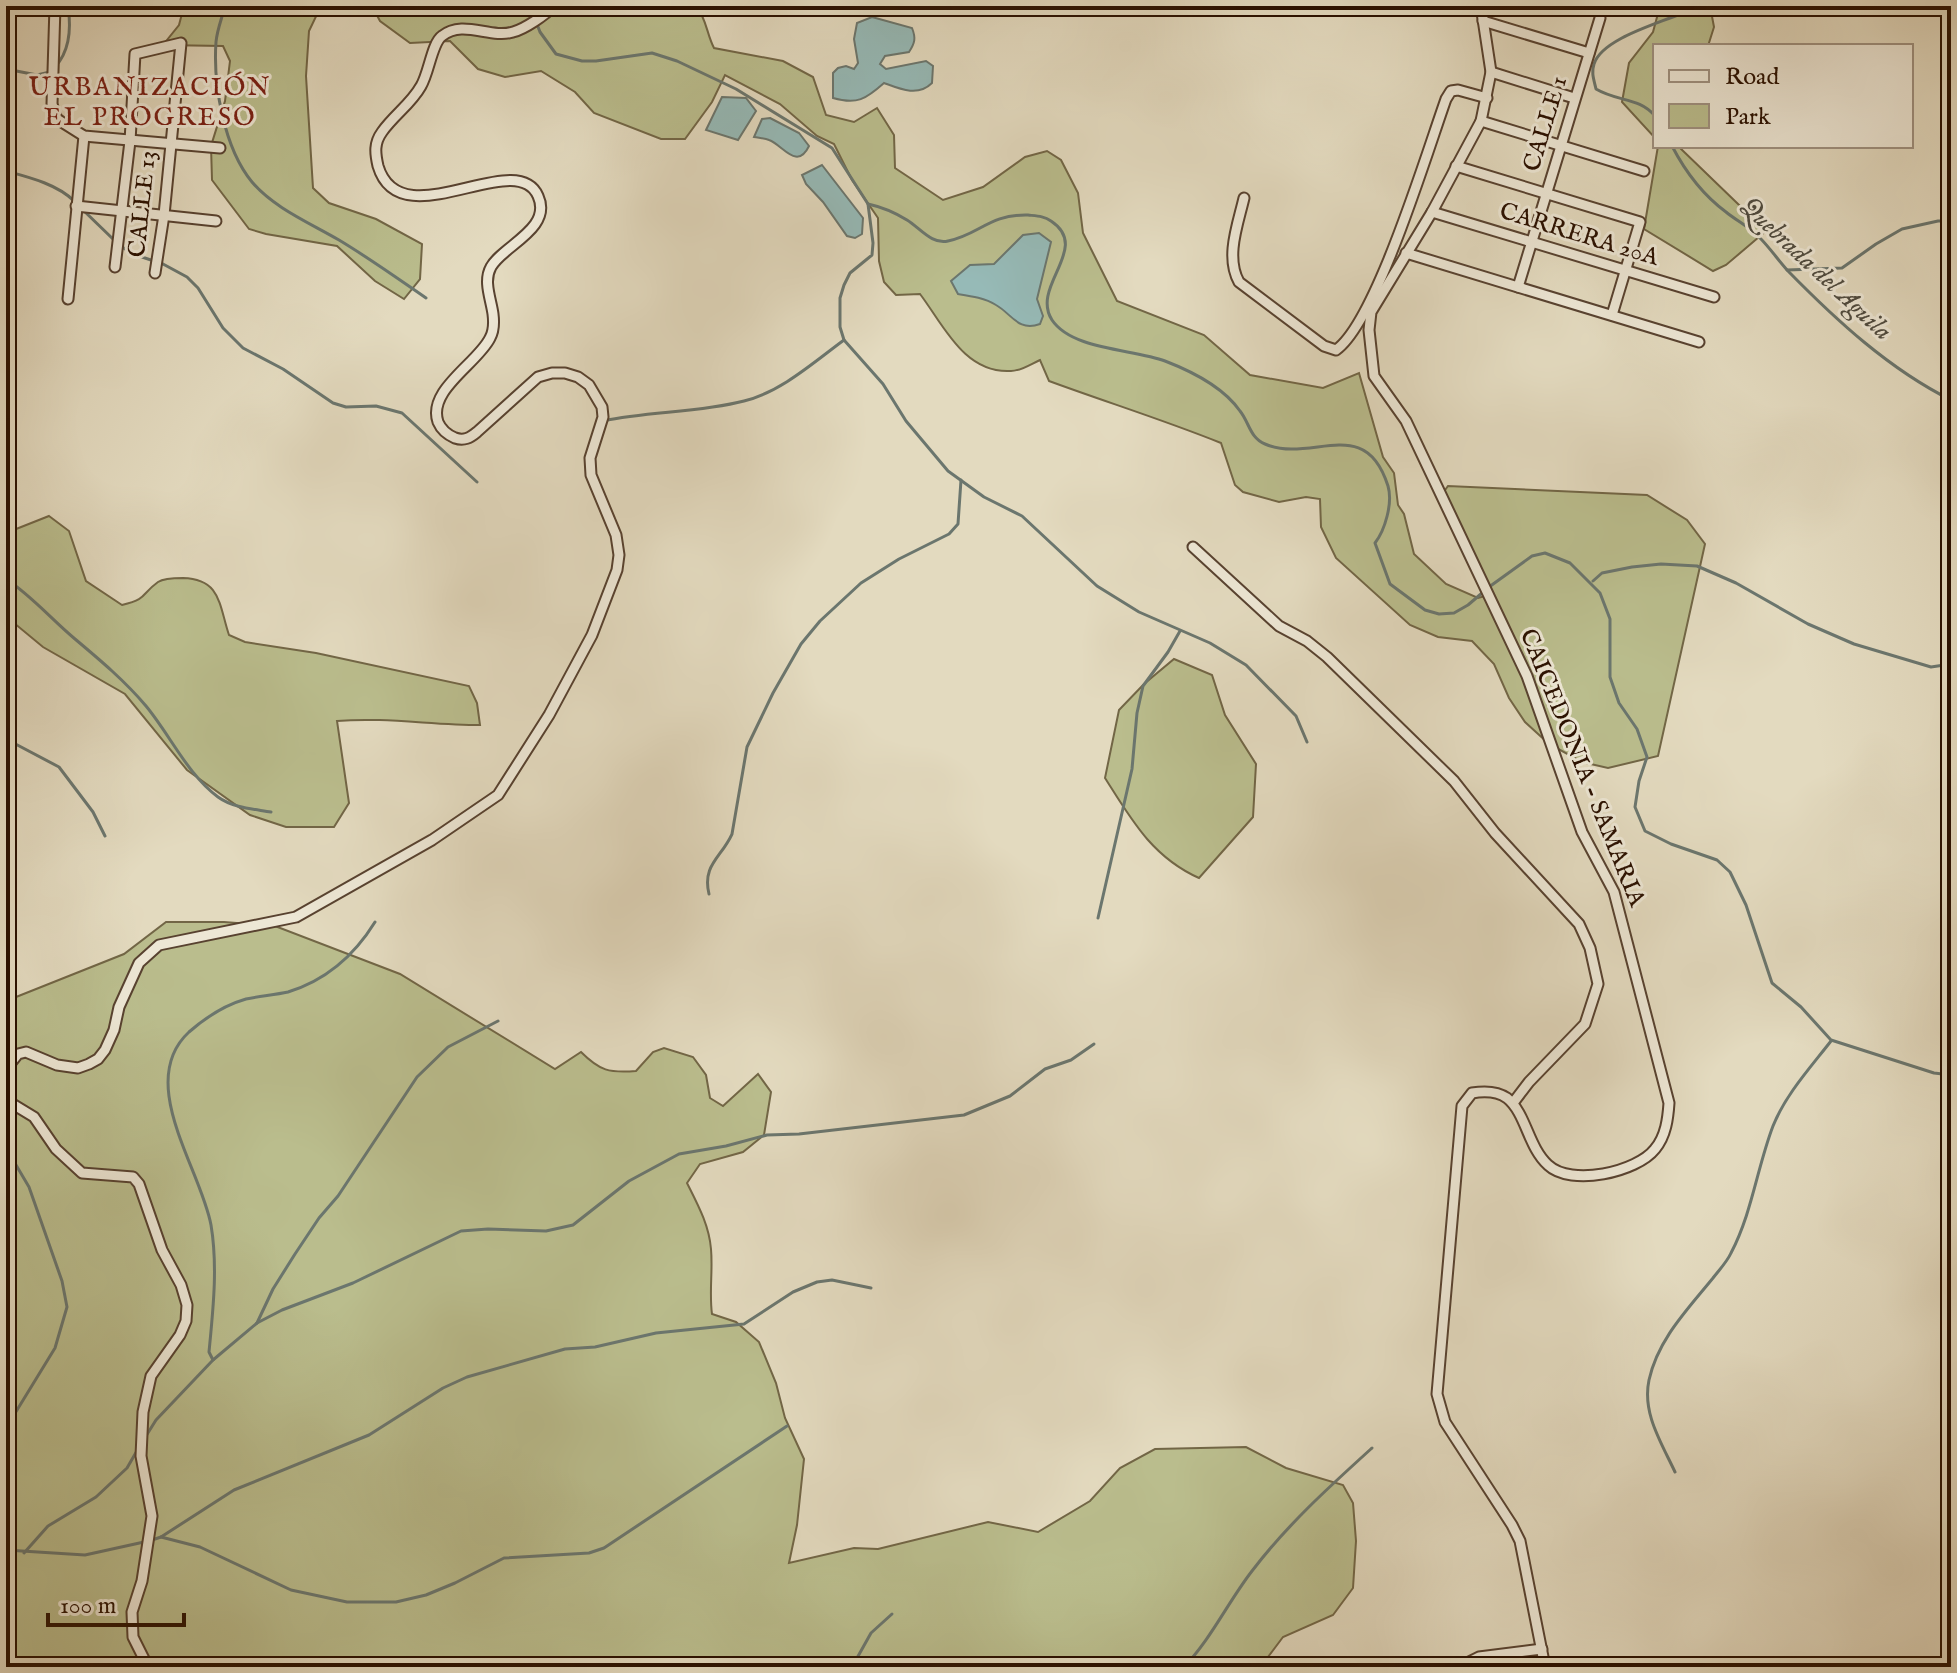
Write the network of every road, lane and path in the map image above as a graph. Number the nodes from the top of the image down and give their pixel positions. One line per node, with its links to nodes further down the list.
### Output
1 (55, 6): 11 (street)
2 (554, 6): 36 (street)
3 (1481, 6): 5 (street, CAICEDONIA - SAMARIA)
4 (1600, 18): 6 (street, CALLE 1)
5 (1483, 21): 6 (street); 7 (street, CAICEDONIA - SAMARIA)
6 (1589, 53): 9 (street, CALLE 1)
7 (1491, 72): 8 (street, CAICEDONIA - SAMARIA); 9 (street)
8 (1487, 98): 10 (street, CAICEDONIA - SAMARIA); 19 (street)
9 (1574, 98): 14 (street, CALLE 1)
10 (1481, 121): 14 (street); 16 (street, CAICEDONIA - SAMARIA)
11 (84, 136): 12 (street); 20 (street)
12 (130, 141): 13 (street); 13 (street, CALLE 13); 21 (street)
13 (169, 144): 15 (street); 23 (street, CALLE 13)
14 (1560, 145): 17 (street); 18 (street, CALLE 1)
15 (220, 148)
16 (1456, 166): 18 (street); 22 (street, CAICEDONIA - SAMARIA)
17 (1644, 171)
18 (1547, 193): 25 (street, CALLE 1); 28 (street)
19 (1244, 198)
20 (76, 206): 21 (street); 32 (street)
21 (122, 211): 23 (street); 27 (street)
22 (1432, 212): 25 (street, CARRERA 20A); 26 (street, CAICEDONIA - SAMARIA)
23 (164, 215): 24 (street); 29 (street, CALLE 13)
24 (216, 221)
25 (1532, 242): 28 (street, CARRERA 20A); 30 (street, CALLE 1)
26 (1406, 253): 30 (street); 38 (street, CAICEDONIA - SAMARIA)
27 (115, 267)
28 (1625, 270): 31 (street, CARRERA 20A); 33 (street)
29 (155, 273)
30 (1518, 287): 33 (street)
31 (1714, 297)
32 (68, 299)
33 (1612, 315): 34 (street)
34 (1699, 342)
35 (1193, 547): 38 (street)
36 (6, 1069)
37 (6, 1100): 40 (street)
38 (1513, 1103): 39 (street)
39 (1542, 1649): 41 (street); 42 (street)
40 (148, 1667)
41 (1459, 1667)
42 (1545, 1667)

